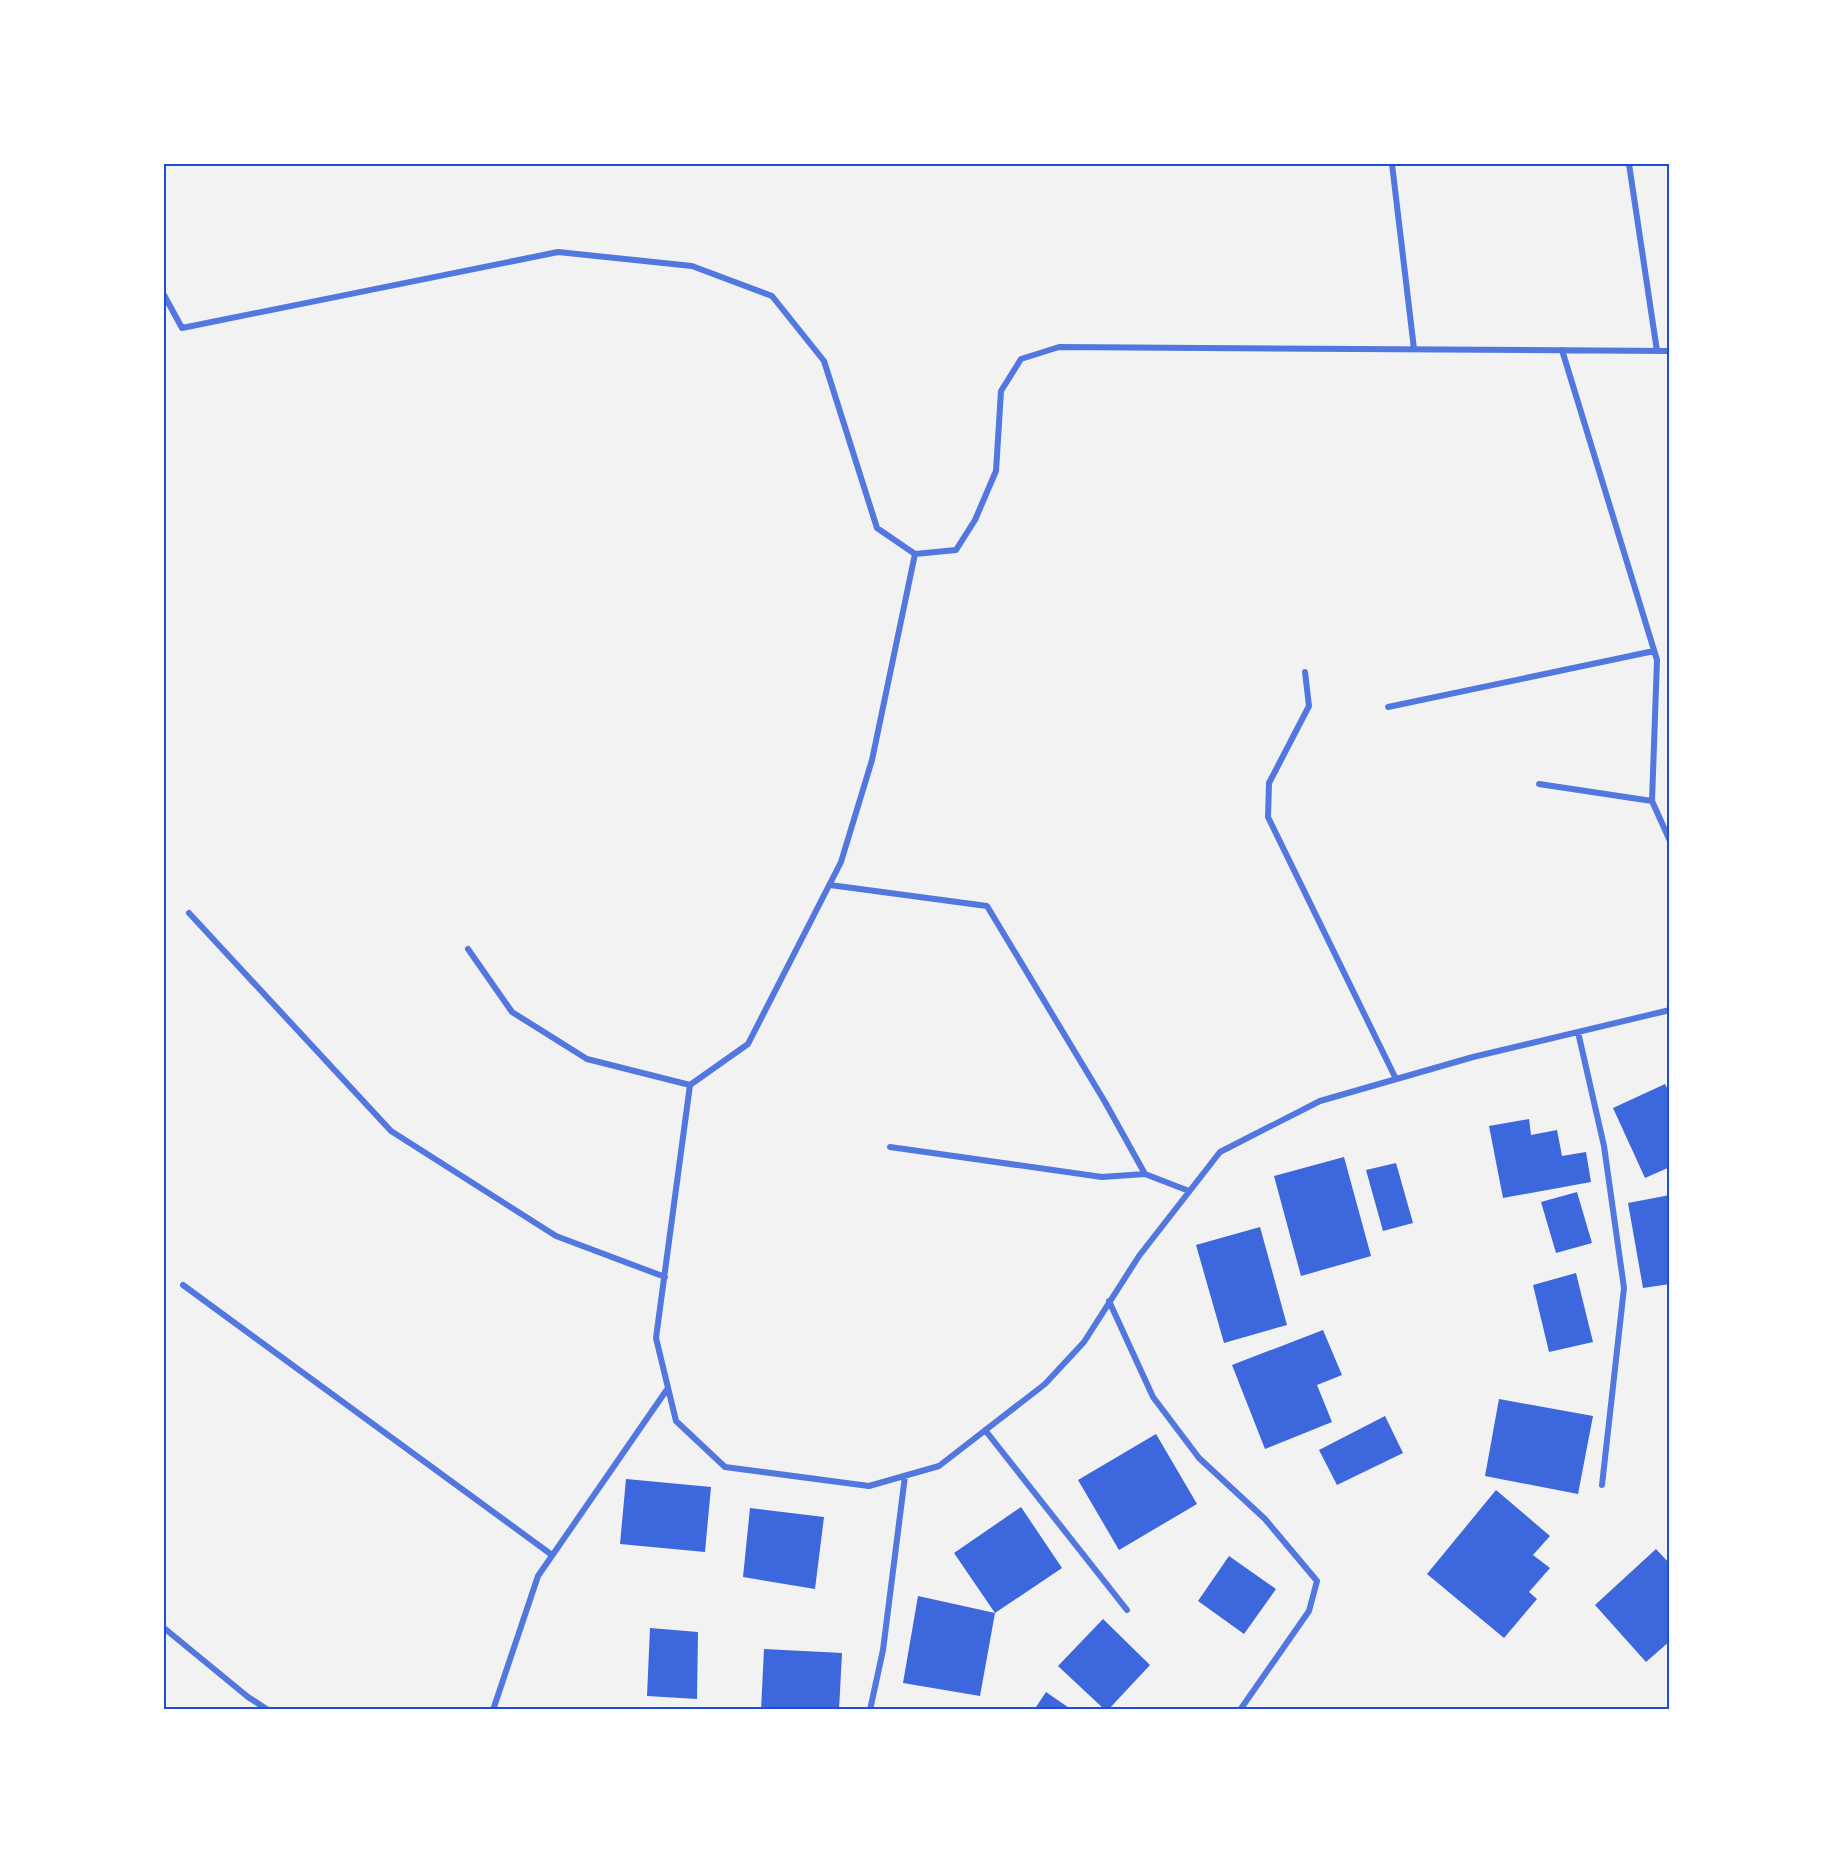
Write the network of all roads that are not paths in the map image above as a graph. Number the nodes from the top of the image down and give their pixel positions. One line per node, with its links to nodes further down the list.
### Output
1 (1392, 164): 4 (street)
2 (1629, 164): 6 (street)
3 (164, 295): 8 (street)
4 (1414, 349): 5 (street); 8 (street)
5 (1562, 350): 6 (street); 9 (street)
6 (1657, 351): 7 (street)
7 (1670, 351)
8 (915, 554): 15 (street)
9 (1654, 651): 11 (street); 13 (street)
10 (1305, 672): 20 (street)
11 (1388, 707)
12 (1539, 784): 13 (street)
13 (1652, 801): 14 (street)
14 (1670, 841)
15 (830, 885): 21 (street); 23 (street)
16 (189, 913): 25 (street)
17 (468, 949): 21 (street)
18 (1670, 1010): 19 (street)
19 (1578, 1032): 20 (street); 31 (street)
20 (1396, 1079): 24 (street)
21 (690, 1085): 25 (street)
22 (891, 1147): 23 (street)
23 (1145, 1174): 24 (street)
24 (1190, 1191): 27 (street)
25 (664, 1277): 28 (street)
26 (183, 1286): 32 (street)
27 (1109, 1301): 29 (street); 38 (street)
28 (668, 1388): 30 (street); 32 (street)
29 (985, 1430): 30 (street); 33 (street)
30 (905, 1476): 37 (street)
31 (1602, 1485)
32 (552, 1555): 36 (street)
33 (1127, 1610)
34 (164, 1628): 35 (street)
35 (268, 1710)
36 (493, 1710)
37 (870, 1710)
38 (1240, 1710)

